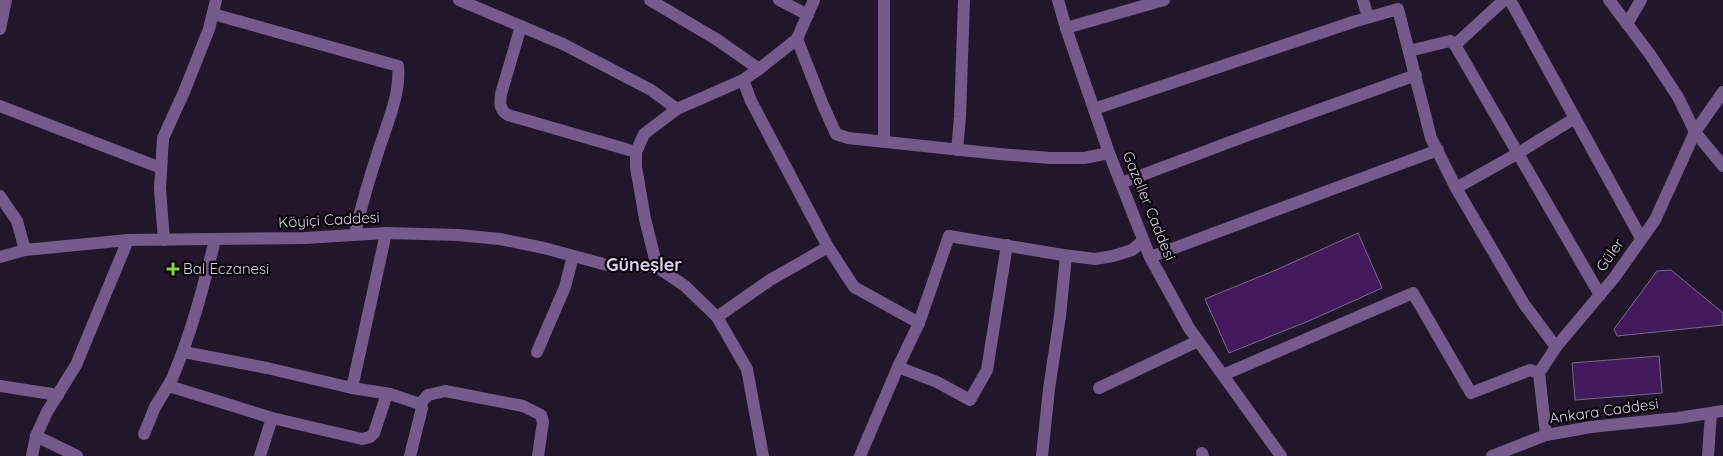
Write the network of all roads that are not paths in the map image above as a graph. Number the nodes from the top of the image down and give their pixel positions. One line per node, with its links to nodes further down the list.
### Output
1 (6, 0): 22 (street)
2 (216, 0): 16 (street)
3 (459, 0): 20 (street)
4 (650, 0): 26 (street)
5 (779, 0): 17 (street)
6 (814, 0): 17 (street)
7 (884, 0): 35 (street)
8 (964, 0): 36 (street)
9 (1058, 0): 21 (street, Gazeller Caddesi)
10 (1164, 0): 21 (street)
11 (1363, 0): 18 (street)
12 (1504, 0): 24 (street)
13 (1510, 0): 33 (street)
14 (1609, 0): 19 (street)
15 (1641, 0): 19 (street)
16 (213, 14): 42 (street); 47 (street)
17 (808, 15): 23 (street)
18 (1368, 17): 25 (street); 32 (street)
19 (1627, 24): 34 (street)
20 (521, 26): 31 (street); 38 (street)
21 (1066, 28): 32 (street, Gazeller Caddesi)
22 (0, 29)
23 (797, 39): 26 (street); 35 (street)
24 (1455, 45): 25 (street); 40 (street)
25 (1409, 51): 27 (street)
26 (759, 69): 28 (street)
27 (1416, 76): 37 (street); 43 (street)
28 (743, 80): 31 (street); 54 (street)
29 (1723, 92): 34 (street, Güler)
30 (0, 106): 42 (street)
31 (677, 109): 38 (street)
32 (1094, 109): 39 (street, Gazeller Caddesi)
33 (1575, 118): 40 (street); 48 (street)
34 (1695, 132): 41 (street); 48 (street, Güler)
35 (884, 142): 36 (street)
36 (957, 150): 39 (street)
37 (1438, 150): 44 (street); 59 (street)
38 (636, 152): 60 (street)
39 (1109, 153): 43 (street, Gazeller Caddesi)
40 (1518, 153): 44 (street); 61 (street)
41 (1723, 166)
42 (161, 168): 50 (street)
43 (1121, 183): 52 (street, Gazeller Caddesi)
44 (1456, 188): 65 (street)
45 (0, 196): 55 (street)
46 (386, 233): 47 (street, Köyiçi Caddesi); 56 (street, Köyiçi Caddesi); 73 (street)
47 (355, 234): 51 (street, Köyiçi Caddesi)
48 (1642, 238): 61 (street, Güler)
49 (128, 240): 50 (street, Köyiçi Caddesi); 55 (street, Köyiçi Caddesi); 76 (street)
50 (164, 240): 51 (street, Köyiçi Caddesi)
51 (215, 240): 66 (street)
52 (1143, 241): 57 (street); 59 (street, Gazeller Caddesi)
53 (1006, 245): 57 (street); 63 (street); 68 (street)
54 (828, 247): 62 (street); 63 (street)
55 (26, 250): 58 (street, Köyiçi Caddesi)
56 (573, 256): 60 (street, Köyiçi Caddesi); 67 (street)
57 (1066, 256): 90 (street)
58 (0, 257)
59 (1150, 257): 64 (street, Gazeller Caddesi)
60 (657, 267): 62 (street)
61 (1600, 295): 65 (street, Güler)
62 (717, 317): 88 (street)
63 (919, 323): 68 (street)
64 (1198, 342): 70 (street, Gazeller Caddesi); 74 (street)
65 (1556, 346): 69 (street, Güler)
66 (184, 352): 71 (street); 73 (street)
67 (538, 352)
68 (898, 367): 89 (street)
69 (1540, 373): 70 (street); 81 (street)
70 (1223, 375): 91 (street, Gazeller Caddesi)
71 (171, 380): 79 (street); 80 (street)
72 (0, 386): 76 (street)
73 (352, 388): 75 (street)
74 (1100, 388)
75 (387, 394): 77 (street); 79 (street)
76 (58, 395): 82 (street)
77 (420, 404): 86 (street); 87 (street)
78 (1717, 412): 81 (street, Ankara Caddesi); 93 (street)
79 (272, 418): 85 (street)
80 (144, 434)
81 (1546, 435): 92 (street, Ankara Caddesi)
82 (36, 436): 83 (street); 84 (street)
83 (32, 456)
84 (77, 456)
85 (260, 456)
86 (410, 456)
87 (538, 456)
88 (763, 456)
89 (860, 456)
90 (1042, 456)
91 (1281, 456)
92 (1492, 456)
93 (1708, 456)

